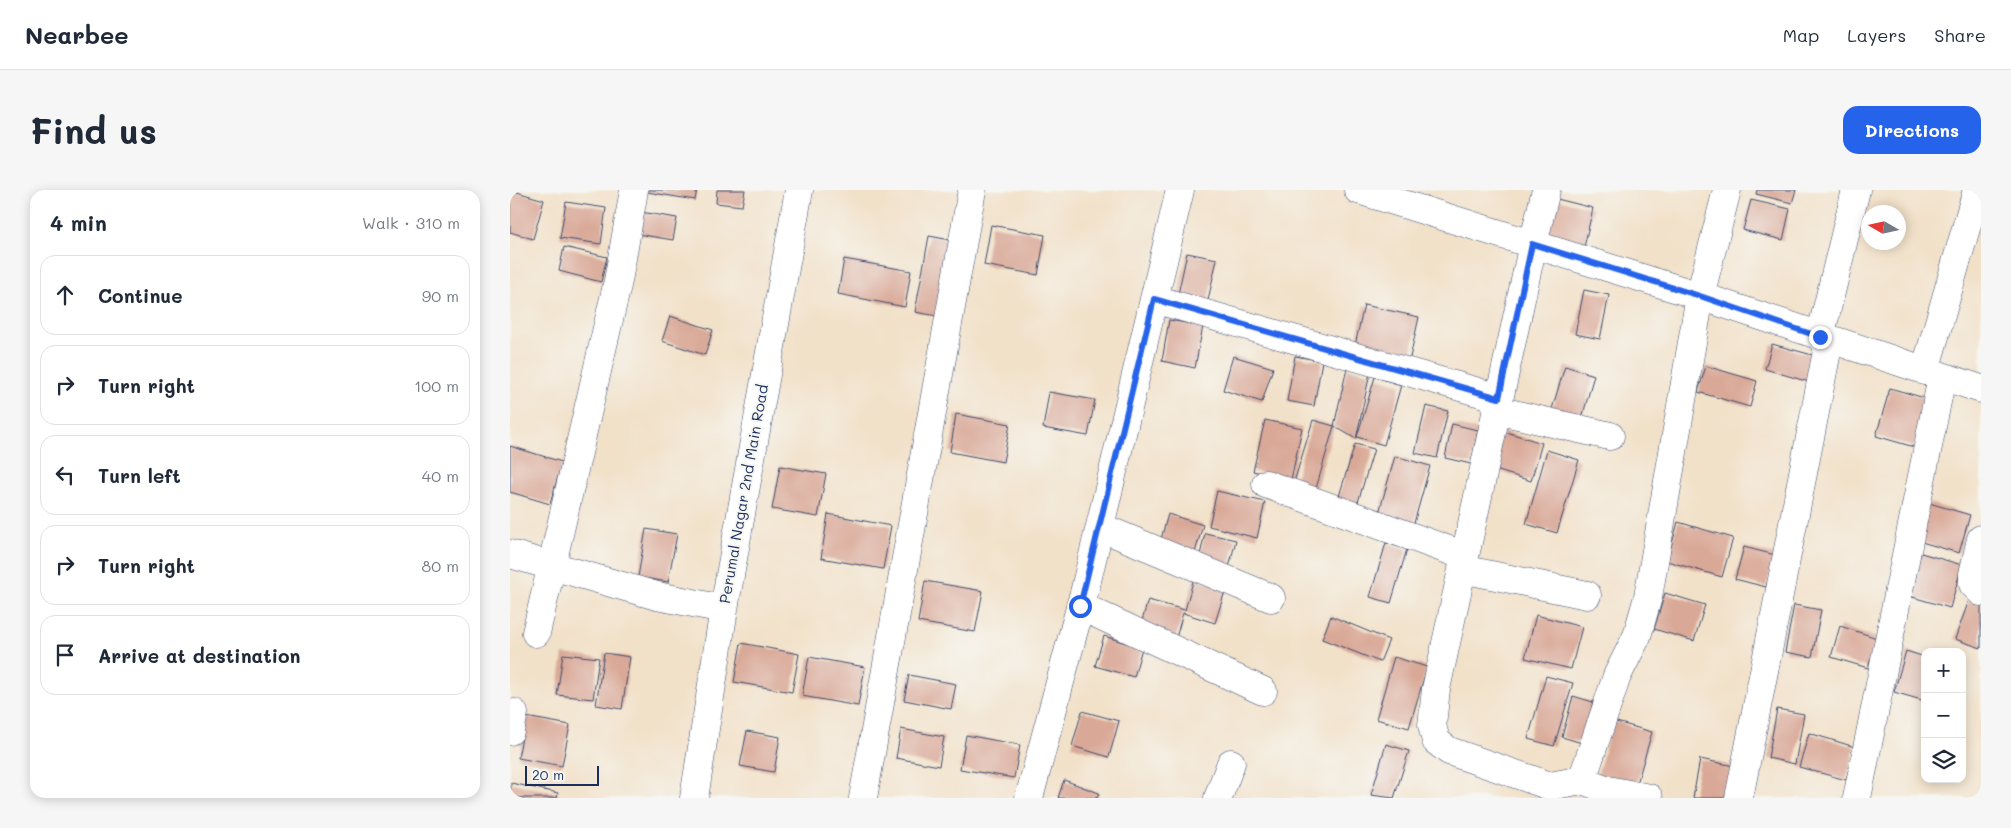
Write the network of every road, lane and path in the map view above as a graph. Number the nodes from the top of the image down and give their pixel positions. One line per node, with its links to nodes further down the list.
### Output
1 (634, 190): 23 (street)
2 (799, 190): 28 (street, Perumal Nagar 2nd Main Road)
3 (972, 190): 35 (street)
4 (1180, 190): 12 (street)
5 (1546, 190): 10 (street)
6 (1727, 190): 11 (street)
7 (1856, 190): 13 (street)
8 (1977, 190): 14 (street)
9 (1370, 192): 10 (street)
10 (1532, 244): 11 (street); 16 (street)
11 (1700, 296): 13 (street); 32 (street)
12 (1154, 299): 16 (street); 19 (street)
13 (1825, 339): 14 (street); 39 (street)
14 (1934, 374): 15 (street); 40 (street)
15 (1981, 389)
16 (1498, 404): 17 (street); 22 (street)
17 (1610, 436)
18 (1266, 484): 22 (street)
19 (1100, 527): 26 (street); 27 (street)
20 (1981, 539): 24 (street)
21 (510, 554): 23 (street)
22 (1463, 563): 25 (street); 33 (street)
23 (552, 565): 28 (street); 29 (street)
24 (1981, 592)
25 (1587, 595)
26 (1271, 598)
27 (1080, 606): 30 (street); 36 (street)
28 (724, 609): 34 (street, Perumal Nagar 2nd Main Road)
29 (536, 633)
30 (1263, 691)
31 (1231, 763): 37 (street)
32 (1582, 780): 33 (street); 38 (street)
33 (1547, 792)
34 (694, 798)
35 (863, 798)
36 (1029, 798)
37 (1218, 798)
38 (1649, 798)
39 (1739, 798)
40 (1858, 798)

